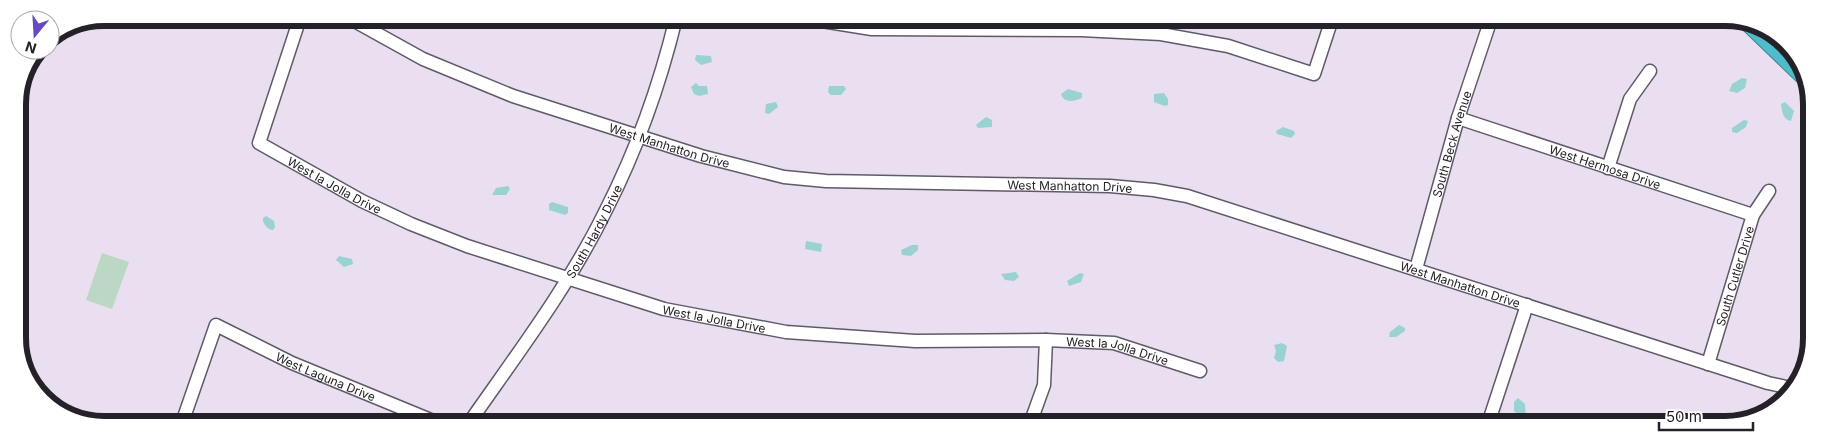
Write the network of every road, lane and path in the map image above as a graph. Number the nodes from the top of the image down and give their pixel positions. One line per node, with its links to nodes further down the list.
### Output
1 (297, 26): 16 (street, West la Jolla Drive)
2 (363, 26): 11 (street, West Manhatton Drive)
3 (674, 26): 11 (street, South Hardy Drive)
4 (849, 26): 5 (street)
5 (1330, 26)
6 (1489, 26): 10 (street, South Beck Avenue)
7 (1765, 37): 8 (highway)
8 (1791, 63)
9 (1650, 71): 12 (street)
10 (1458, 118): 12 (street, West Hermosa Drive); 15 (street, South Beck Avenue)
11 (638, 136): 15 (street, West Manhatton Drive); 16 (street, South Hardy Drive)
12 (1608, 168): 14 (street, West Hermosa Drive)
13 (1769, 191): 14 (street, South Cutler Drive)
14 (1753, 215): 19 (street, South Cutler Drive)
15 (1416, 269): 17 (street, West Manhatton Drive)
16 (567, 278): 18 (street, West la Jolla Drive); 24 (street, South Hardy Drive)
17 (1527, 305): 19 (street, West Manhatton Drive); 26 (street)
18 (1046, 340): 20 (street, West la Jolla Drive); 25 (street)
19 (1708, 364): 21 (street, West Manhatton Drive)
20 (1200, 371)
21 (1785, 387)
22 (184, 416): 23 (street, West Laguna Drive)
23 (421, 416)
24 (474, 416)
25 (1033, 416)
26 (1491, 416)

